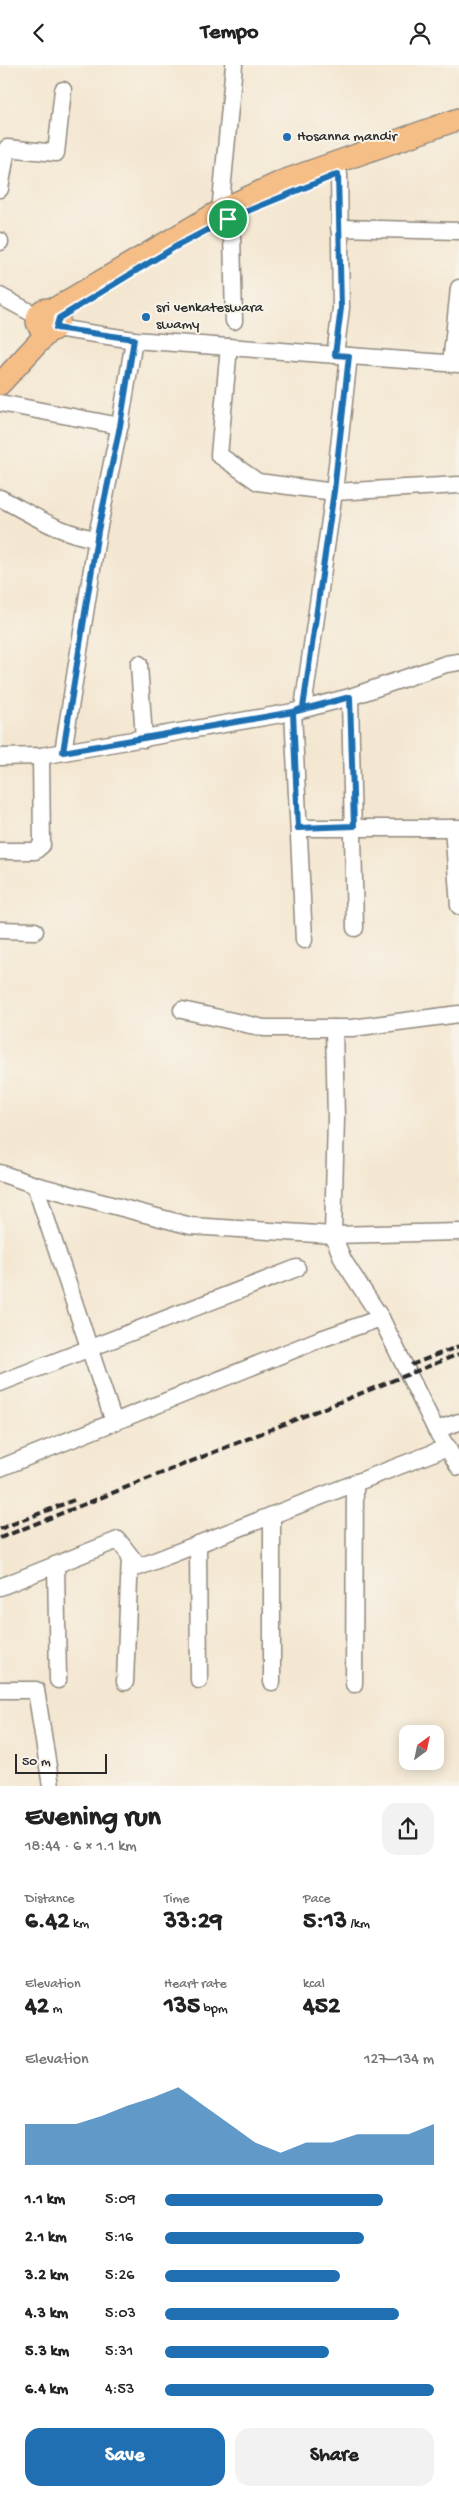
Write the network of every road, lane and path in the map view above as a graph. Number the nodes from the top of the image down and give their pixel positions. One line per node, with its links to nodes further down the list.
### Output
1 (234, 65): 8 (street)
2 (63, 90): 5 (street)
3 (459, 119): 8 (main road)
4 (459, 131): 6 (main road)
5 (4, 148): 7 (street)
6 (338, 174): 8 (main road); 9 (street)
7 (0, 189)
8 (226, 214): 13 (main road); 14 (street)
9 (339, 228): 10 (street); 17 (street)
10 (459, 231)
11 (459, 289): 18 (street)
12 (0, 296): 13 (street)
13 (50, 321): 15 (street); 19 (main road)
14 (234, 321)
15 (134, 339): 16 (street); 21 (street)
16 (229, 347): 17 (street); 23 (street)
17 (342, 355): 18 (street); 23 (street)
18 (455, 364)
19 (0, 383)
20 (0, 403): 21 (street)
21 (120, 426): 25 (street)
22 (459, 485): 23 (street)
23 (334, 491): 29 (street)
24 (0, 498): 25 (street)
25 (96, 539): 31 (street)
26 (459, 662): 28 (street)
27 (140, 664): 30 (street)
28 (350, 697): 29 (street); 34 (street)
29 (298, 710): 30 (street); 35 (street)
30 (144, 739): 31 (street)
31 (63, 752): 32 (street)
32 (41, 756): 33 (street); 37 (street)
33 (0, 757)
34 (354, 826): 35 (street); 36 (street); 39 (street)
35 (298, 828): 42 (street)
36 (456, 828): 38 (street)
37 (0, 851)
38 (459, 906)
39 (354, 928)
40 (0, 930): 41 (street)
41 (36, 931)
42 (304, 940)
43 (182, 1010): 45 (street)
44 (459, 1014): 45 (street)
45 (334, 1028): 49 (street)
46 (0, 1173): 47 (street)
47 (35, 1185): 49 (street); 52 (street)
48 (459, 1232): 49 (street)
49 (334, 1235): 51 (street)
50 (297, 1268): 52 (street)
51 (381, 1318): 54 (street); 56 (street)
52 (88, 1349): 53 (street); 54 (street)
53 (0, 1383)
54 (114, 1422): 59 (street)
55 (459, 1422): 56 (street)
56 (436, 1430): 57 (street)
57 (448, 1447): 58 (street); 60 (street)
58 (459, 1467)
59 (0, 1468)
60 (355, 1482): 61 (street); 70 (street)
61 (272, 1515): 62 (street); 69 (street)
62 (198, 1544): 63 (street); 66 (street)
63 (130, 1556): 64 (street); 68 (street)
64 (56, 1565): 65 (street); 67 (street)
65 (0, 1587)
66 (199, 1680)
67 (58, 1681)
68 (125, 1682)
69 (272, 1682)
70 (354, 1684)
71 (0, 1690): 72 (street)
72 (51, 1786)

